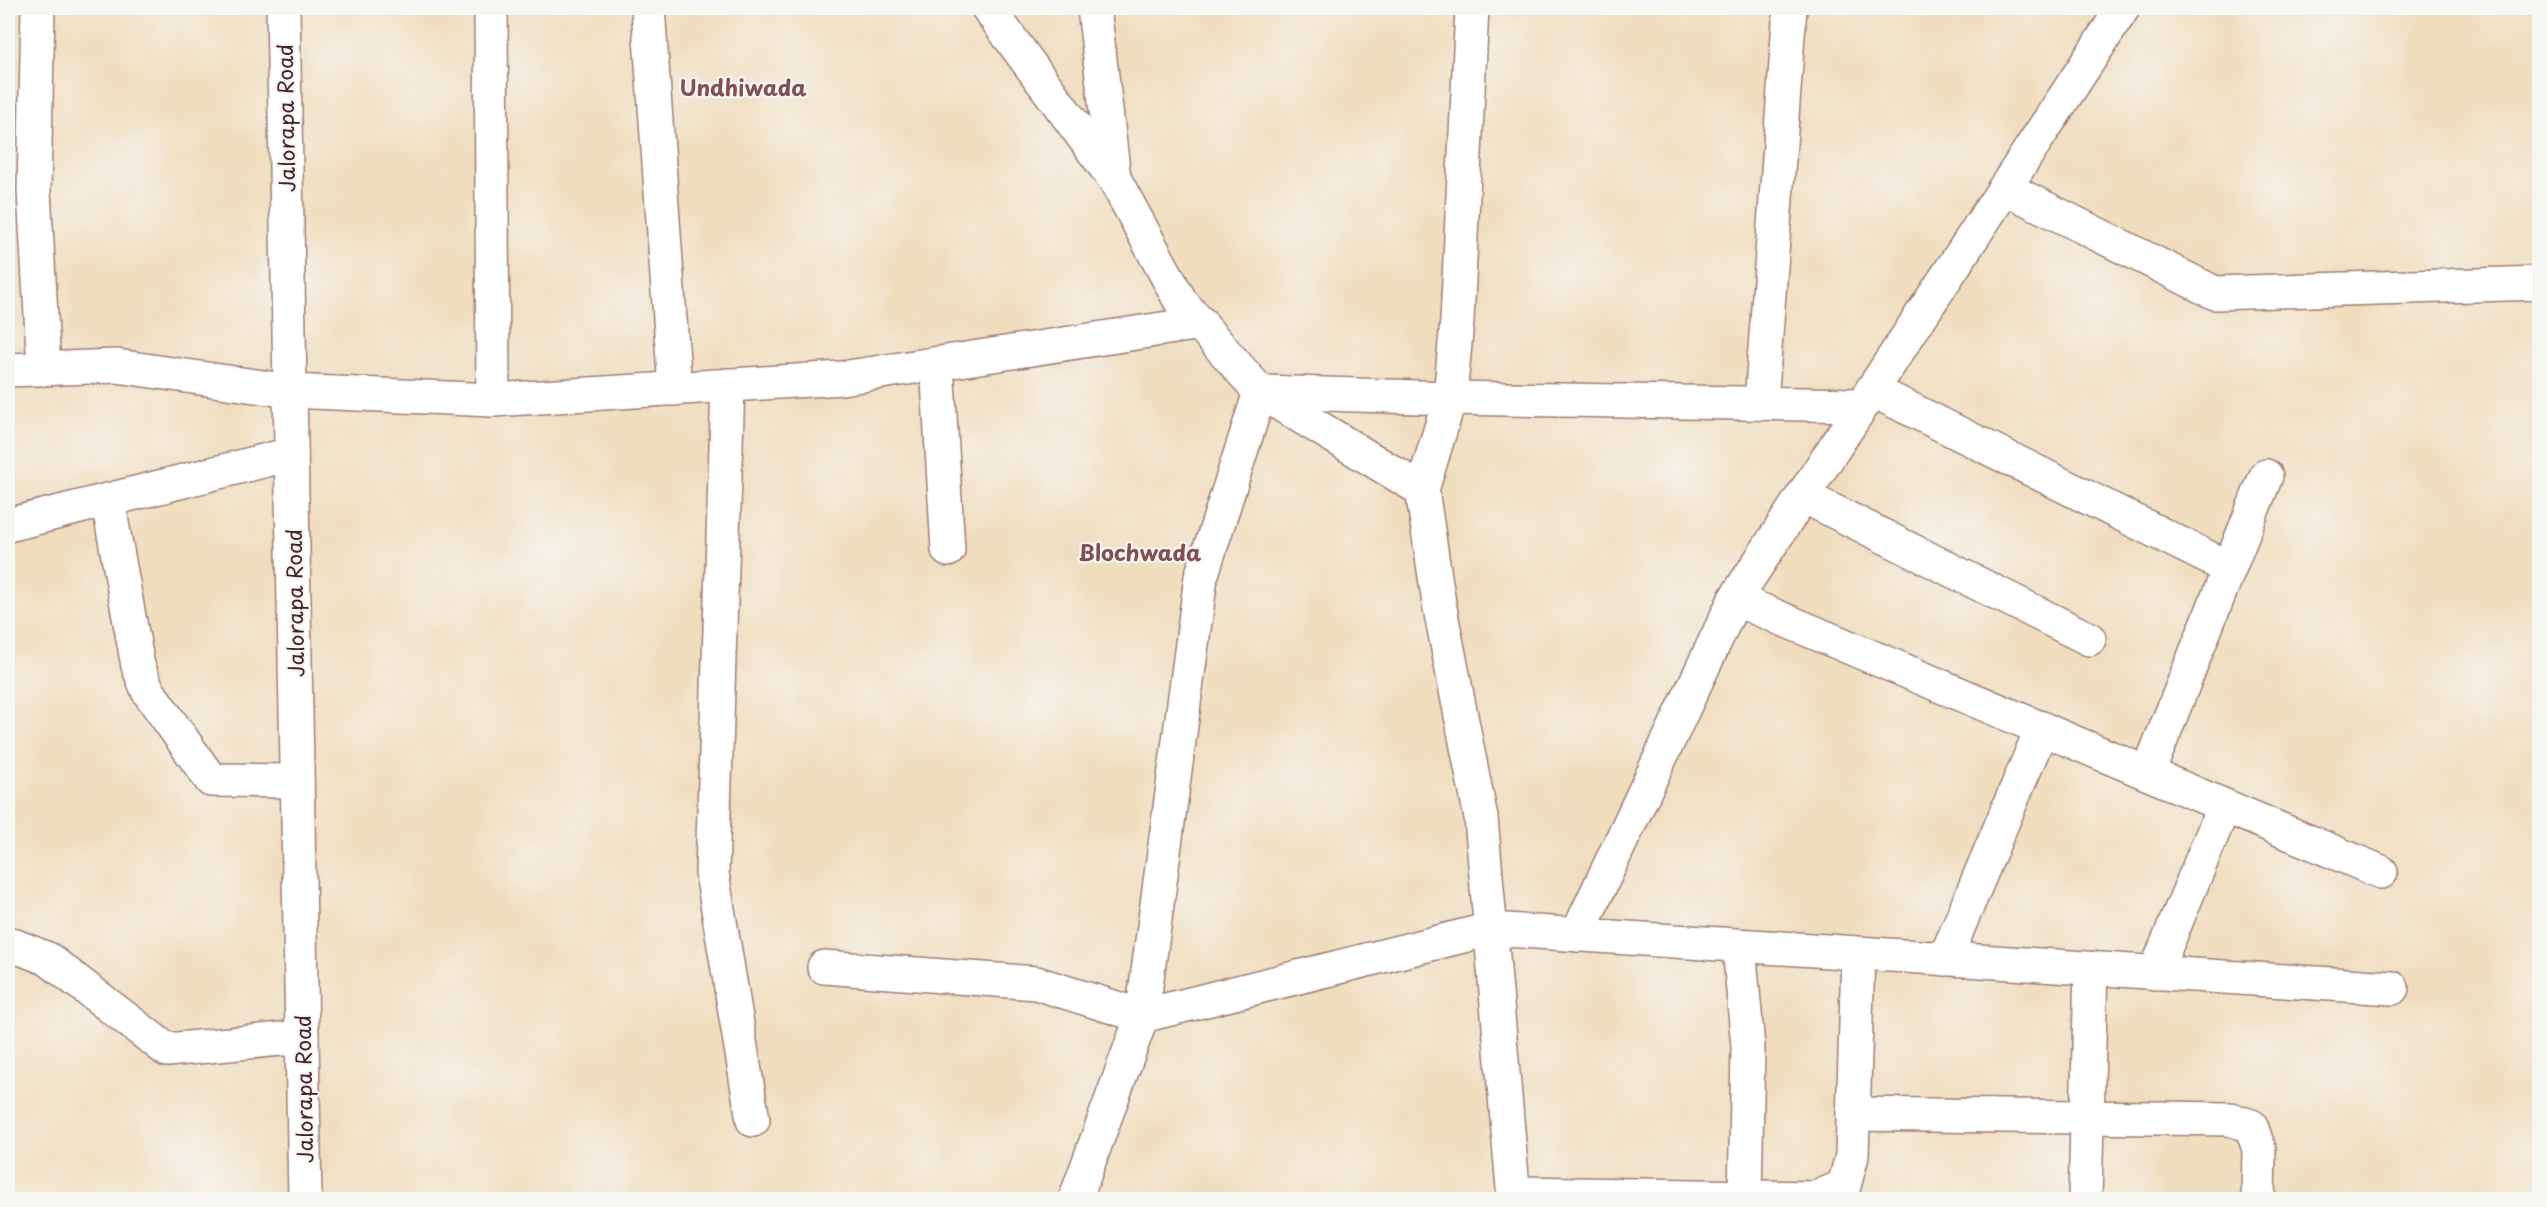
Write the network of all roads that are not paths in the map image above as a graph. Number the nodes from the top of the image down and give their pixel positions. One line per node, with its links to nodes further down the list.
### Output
1 (38, 8): 15 (street)
2 (283, 8): 19 (street, Jalorapa Road)
3 (491, 8): 23 (street)
4 (648, 8): 18 (street)
5 (988, 8): 10 (street)
6 (1094, 8): 10 (street)
7 (1472, 8): 22 (street)
8 (1790, 8): 24 (street)
9 (2123, 8): 11 (street)
10 (1114, 180): 13 (street)
11 (2005, 188): 12 (street); 21 (street)
12 (2540, 283)
13 (1201, 323): 14 (street); 20 (street)
14 (937, 364): 17 (street); 31 (street)
15 (44, 369): 16 (street); 19 (street)
16 (8, 370)
17 (728, 385): 18 (street); 54 (street)
18 (675, 389): 23 (street)
19 (290, 391): 23 (street); 25 (street, Jalorapa Road)
20 (1260, 392): 22 (street); 27 (street); 50 (street)
21 (1868, 397): 24 (street); 28 (street); 32 (street)
22 (1450, 398): 24 (street); 27 (street)
23 (493, 400)
24 (1761, 403)
25 (291, 454): 29 (street); 37 (street, Jalorapa Road)
26 (2266, 476): 32 (street)
27 (1422, 490): 40 (street)
28 (1803, 496): 33 (street); 34 (street)
29 (108, 501): 30 (street); 37 (street)
30 (8, 525)
31 (948, 550)
32 (2229, 568): 36 (street)
33 (1735, 599): 35 (street); 41 (street)
34 (2089, 639)
35 (2042, 729): 36 (street); 45 (street)
36 (2148, 773): 38 (street)
37 (297, 781): 51 (street, Jalorapa Road)
38 (2224, 806): 39 (street); 48 (street)
39 (2381, 872)
40 (1491, 929): 41 (street); 50 (street); 55 (street)
41 (1577, 935): 43 (street)
42 (8, 943): 51 (street)
43 (1739, 946): 44 (street); 56 (street)
44 (1858, 954): 45 (street); 52 (street)
45 (1945, 959): 47 (street)
46 (824, 967): 50 (street)
47 (2091, 969): 48 (street); 53 (street)
48 (2155, 973): 49 (street)
49 (2392, 988)
50 (1142, 1016): 58 (street)
51 (302, 1037): 57 (street, Jalorapa Road)
52 (1853, 1114): 53 (street); 56 (street)
53 (2088, 1116): 59 (street); 60 (street)
54 (753, 1120)
55 (1513, 1196): 56 (street)
56 (1745, 1197)
57 (304, 1200)
58 (1075, 1200)
59 (2085, 1200)
60 (2258, 1200)

